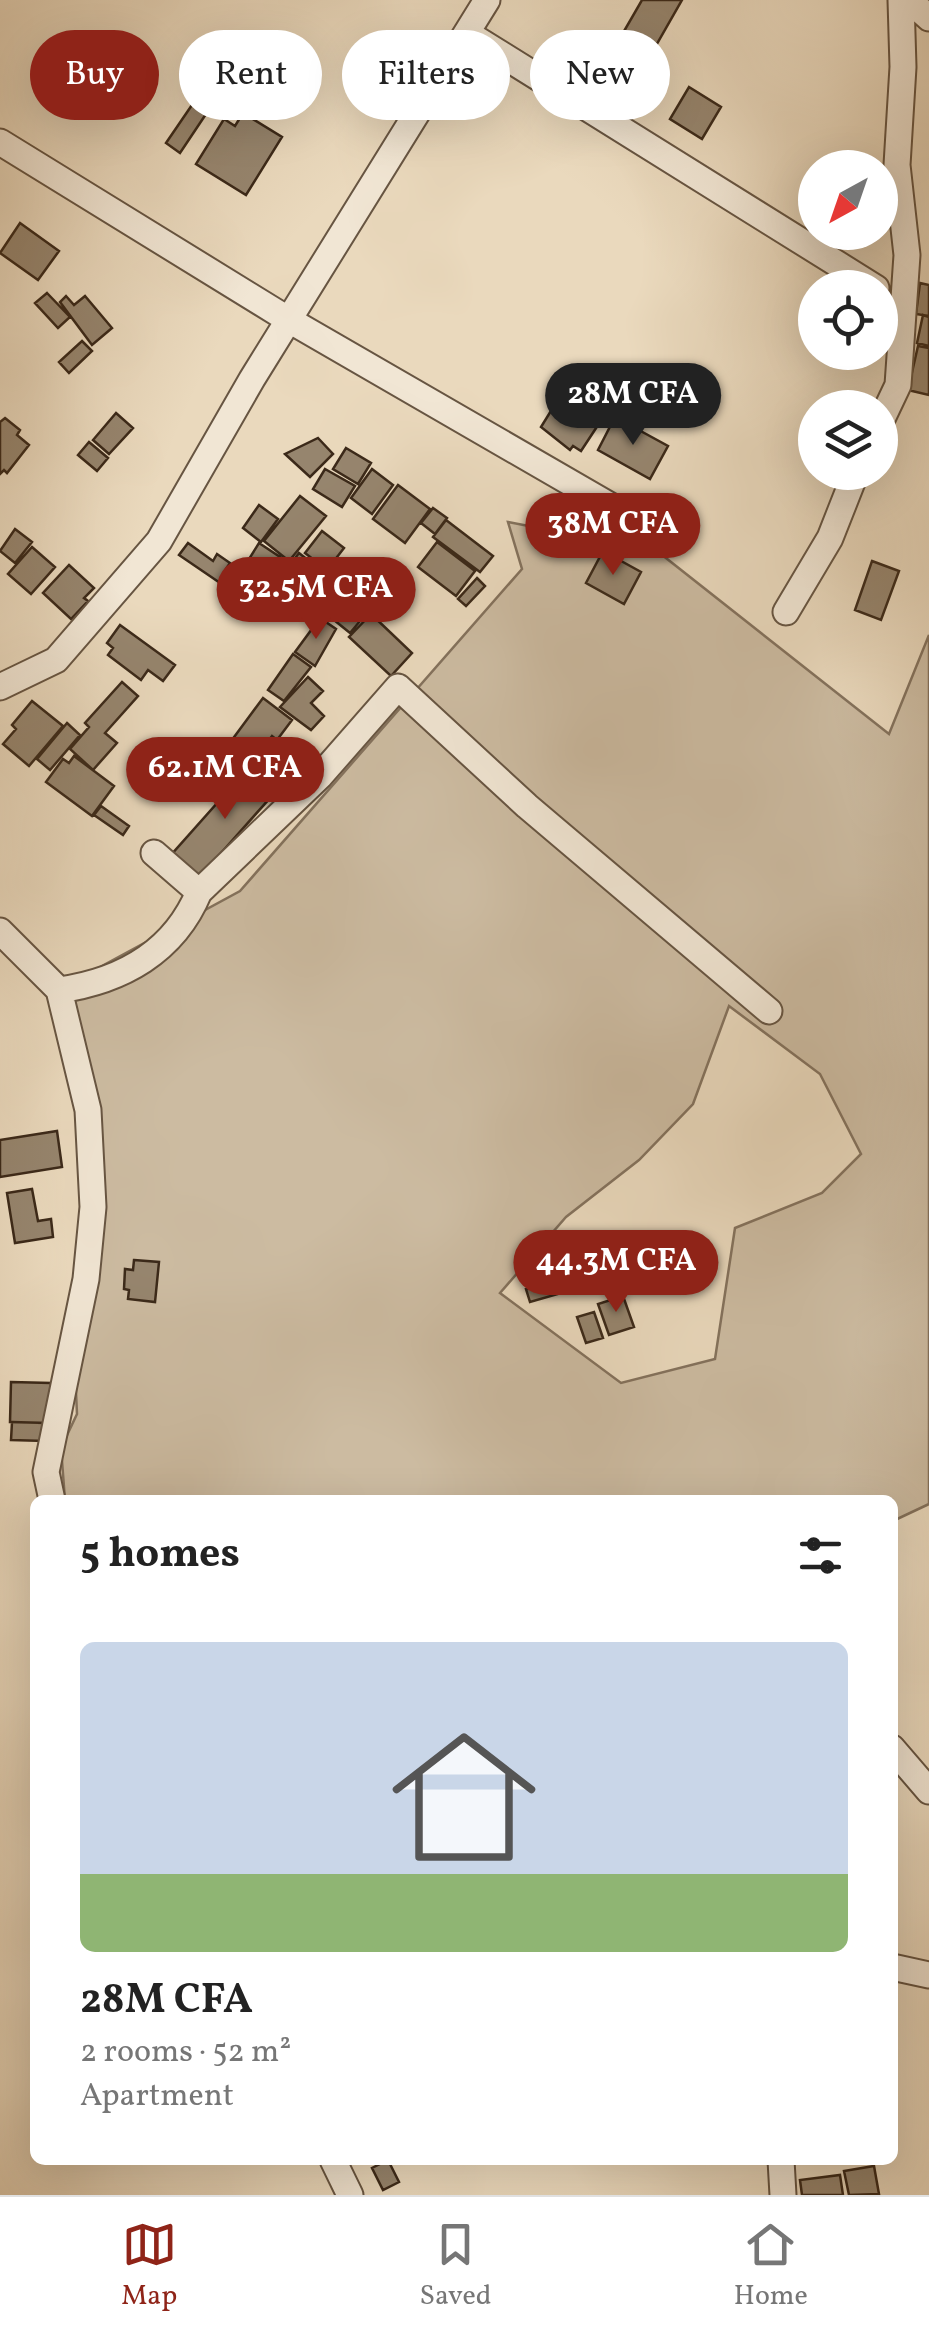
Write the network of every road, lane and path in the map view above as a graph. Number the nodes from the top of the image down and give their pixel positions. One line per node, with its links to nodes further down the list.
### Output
1 (488, 0): 5 (street)
2 (901, 0): 11 (street)
3 (910, 0): 4 (street)
4 (929, 18)
5 (470, 30)
6 (510, 59): 9 (street)
7 (414, 120): 12 (street)
8 (0, 142): 12 (street)
9 (848, 270)
10 (898, 301): 11 (street)
11 (903, 304): 13 (street)
12 (289, 320): 15 (street); 17 (street)
13 (896, 390)
14 (849, 490): 16 (street)
15 (616, 510)
16 (786, 612)
17 (0, 687)
18 (154, 853): 19 (street)
19 (200, 892): 21 (street); 22 (street)
20 (0, 931): 21 (street)
21 (59, 990): 23 (street)
22 (768, 1011)
23 (51, 1495)
24 (898, 1755): 25 (street)
25 (929, 1791)
26 (898, 1968): 27 (street)
27 (929, 1975)
28 (336, 2165): 30 (street)
29 (781, 2165): 31 (street)
30 (350, 2195)
31 (783, 2195)

